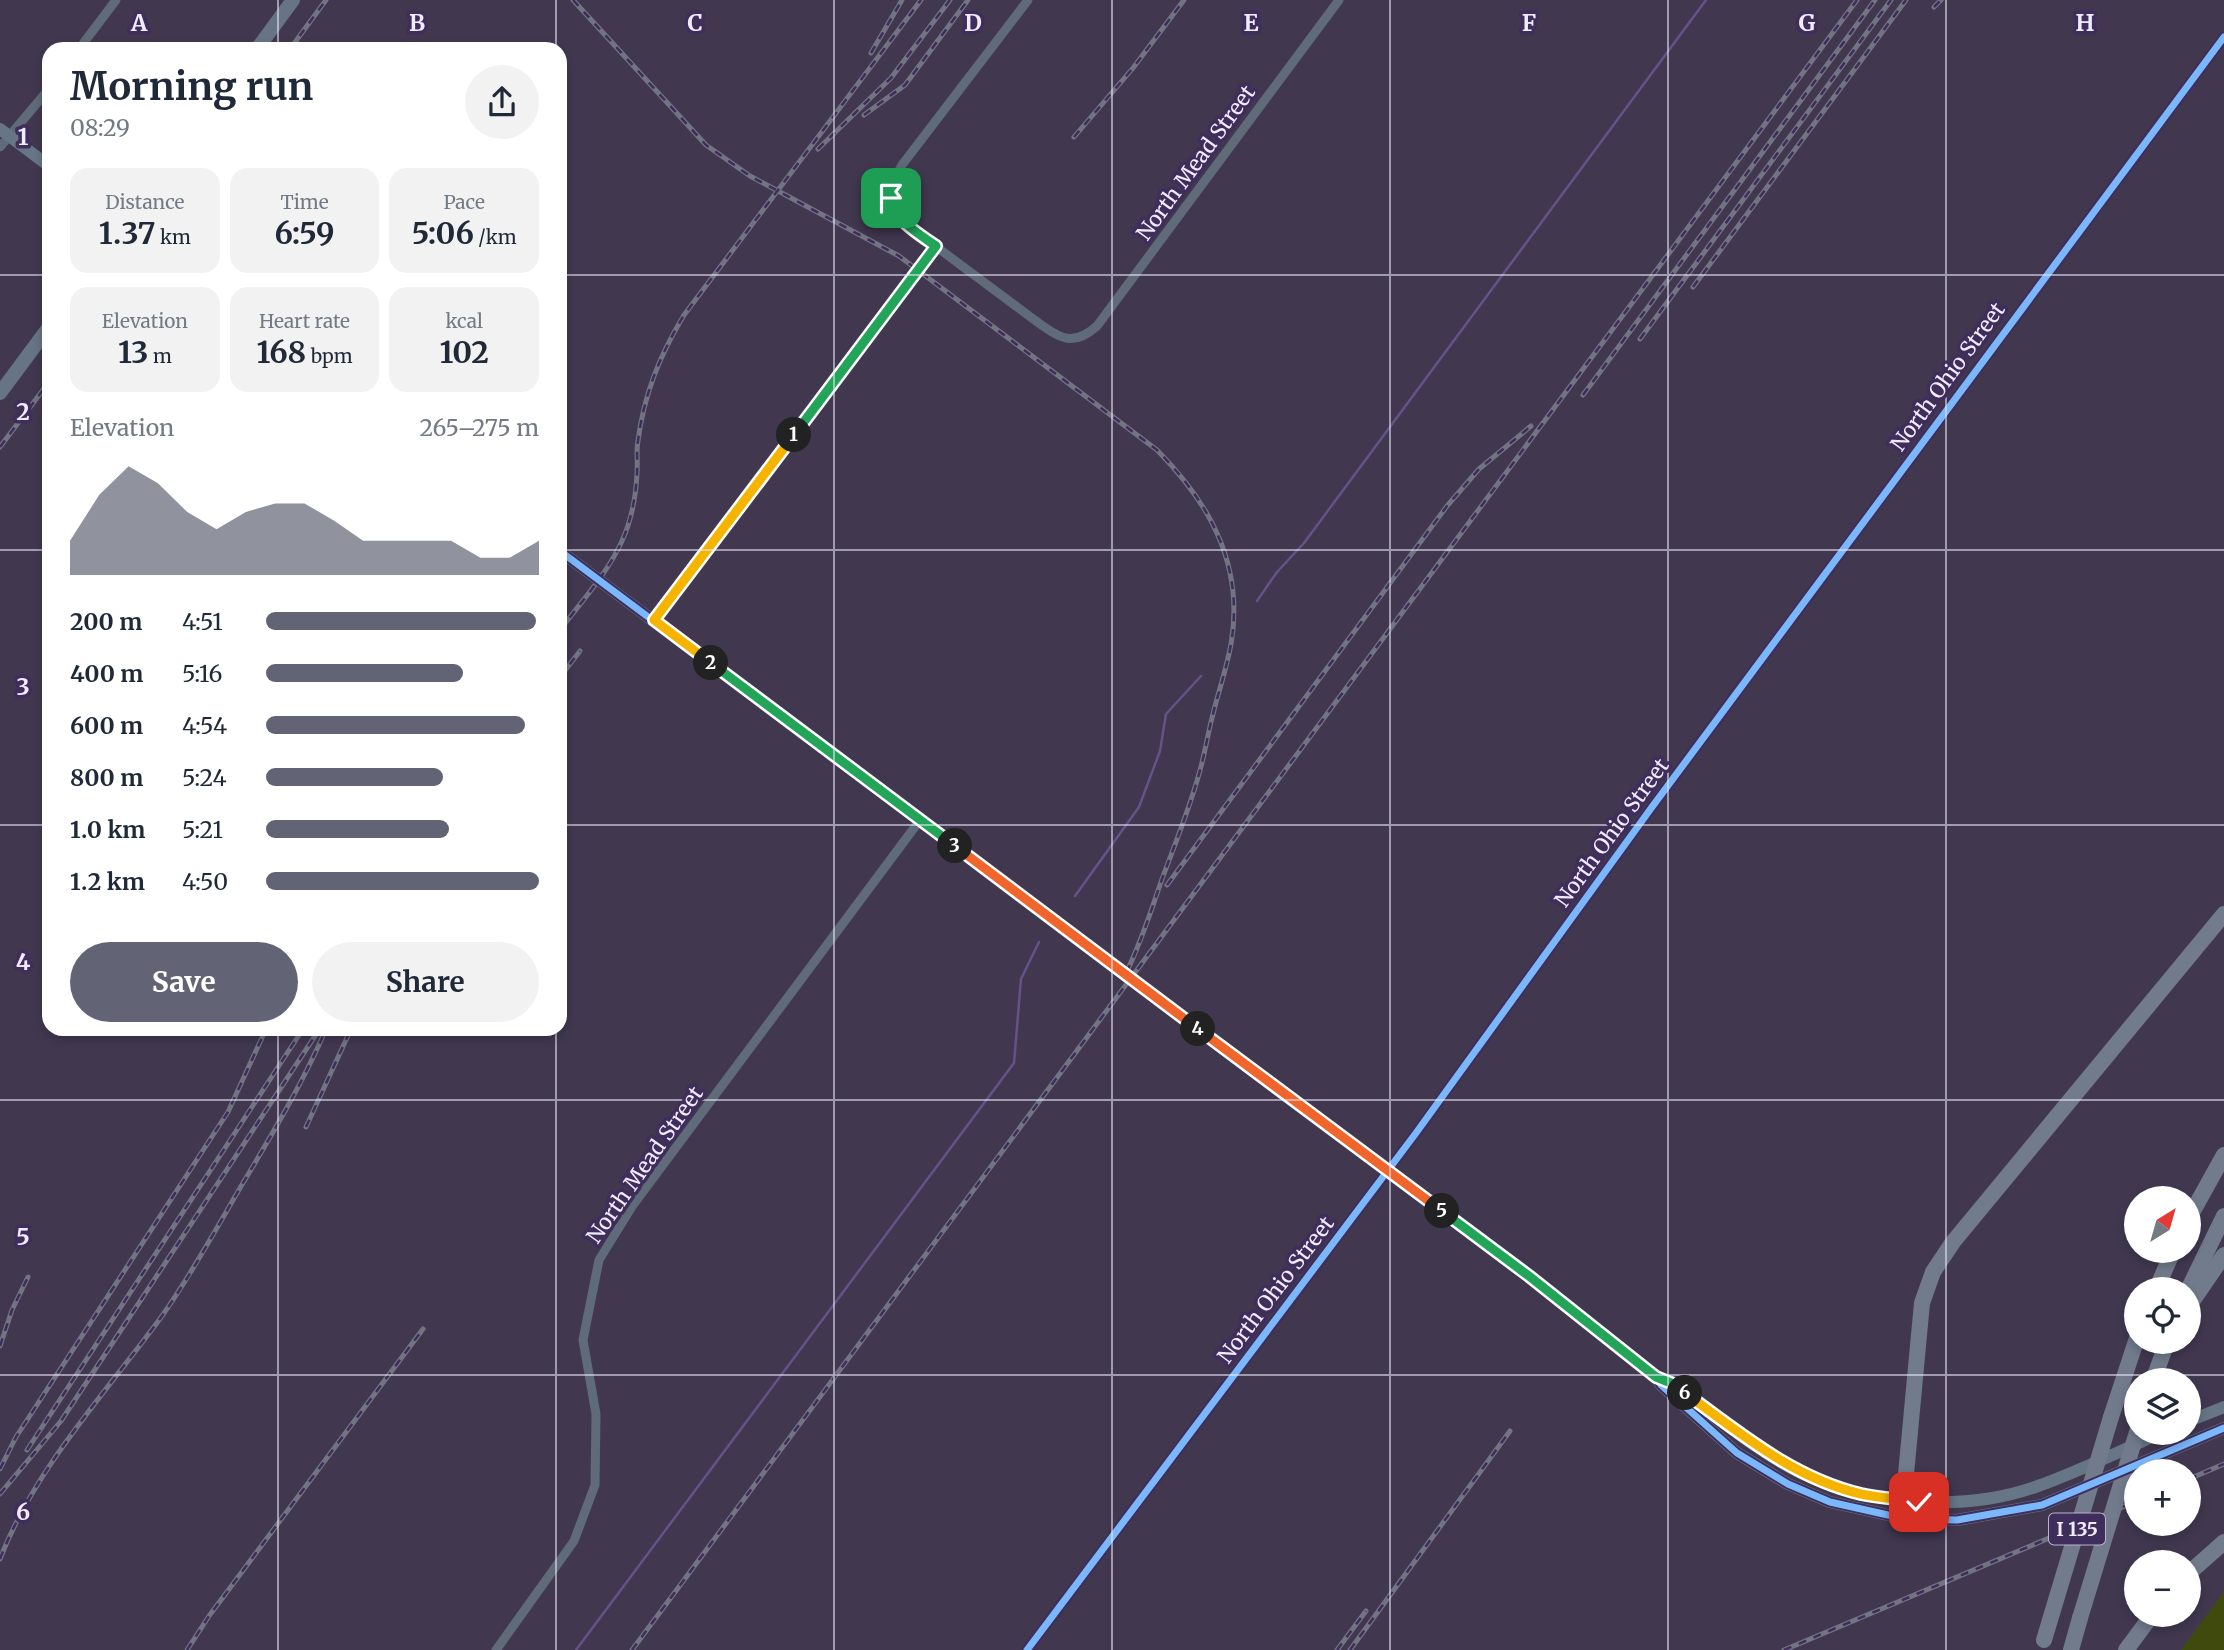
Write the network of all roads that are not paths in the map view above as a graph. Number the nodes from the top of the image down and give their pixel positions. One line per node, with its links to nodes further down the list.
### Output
1 (116, 0): 6 (street)
2 (293, 0): 7 (main road)
3 (1028, 0): 12 (street)
4 (1339, 0): 12 (street, North Mead Street)
5 (2224, 37): 20 (street, North Ohio Street)
6 (84, 42)
7 (262, 42)
8 (42, 96): 9 (street)
9 (5, 133): 10 (street); 11 (street)
10 (0, 147)
11 (42, 161)
12 (936, 246): 16 (street)
13 (42, 336): 14 (main road)
14 (0, 393)
15 (567, 556): 16 (street)
16 (654, 620): 17 (street)
17 (920, 820): 20 (street); 39 (street, North Mead Street)
18 (2224, 914): 33 (highway)
19 (2224, 1155): 21 (highway)
20 (1387, 1170): 27 (street); 40 (street, North Ohio Street)
21 (2202, 1195)
22 (2224, 1216): 24 (highway)
23 (2224, 1255): 25 (highway)
24 (2194, 1277)
25 (2201, 1289)
26 (2131, 1354): 38 (highway, I 135, bridge)
27 (1656, 1377): 33 (street); 34 (street)
28 (2224, 1407): 29 (street)
29 (2201, 1416)
30 (2224, 1428): 34 (street)
31 (2133, 1445): 33 (street)
32 (2133, 1445): 41 (highway, I 135, bridge)
33 (1903, 1500): 34 (highway)
34 (1908, 1518)
35 (2224, 1542): 36 (highway)
36 (2201, 1562)
37 (2143, 1627): 42 (highway)
38 (2042, 1645)
39 (496, 1650)
40 (1027, 1650)
41 (2071, 1650)
42 (2126, 1650)

